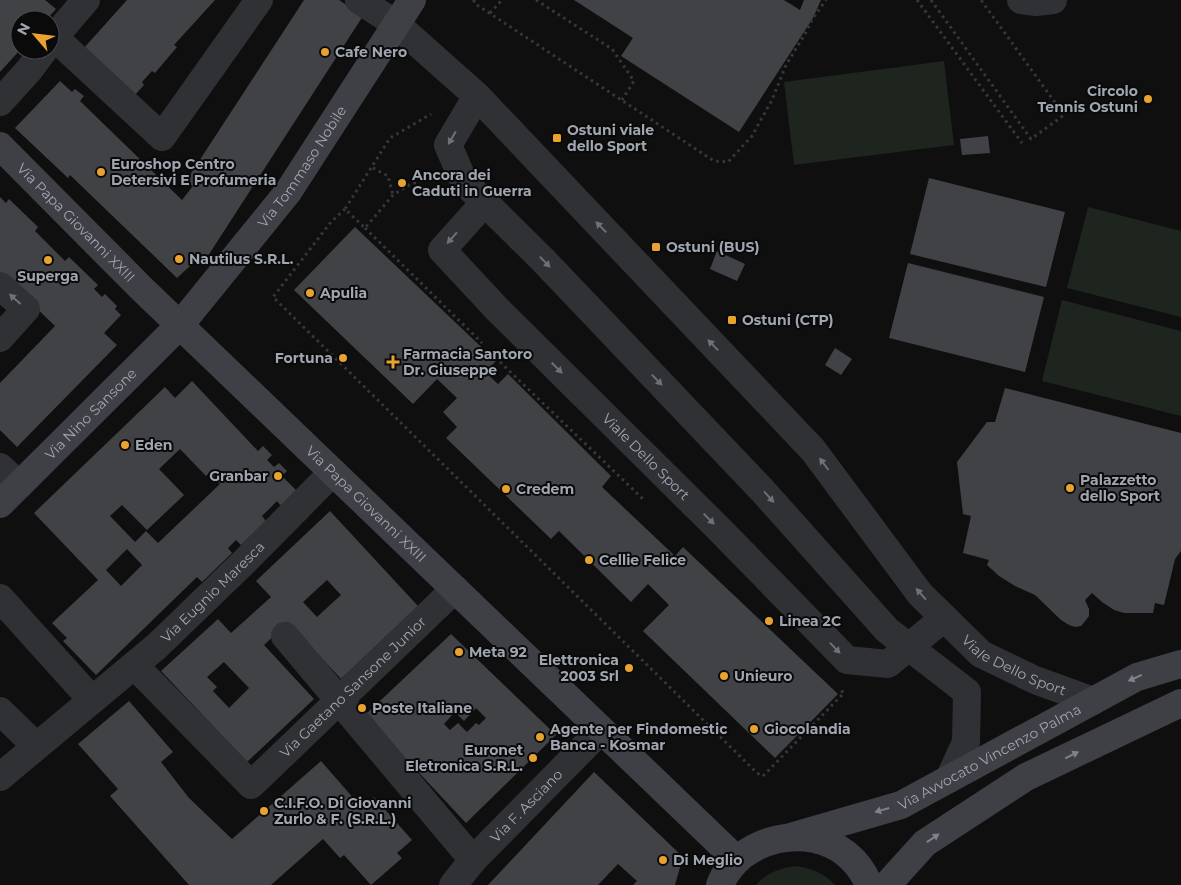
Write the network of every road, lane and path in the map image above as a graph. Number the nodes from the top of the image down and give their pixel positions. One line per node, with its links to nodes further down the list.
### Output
1 (86, 0): 14 (street)
2 (259, 0): 15 (street)
3 (359, 0): 13 (street, Viale Dello Sport)
4 (412, 0): 13 (street, Via Tommaso Nobile)
5 (474, 0): 12 (path)
6 (502, 0): 12 (path)
7 (536, 0): 18 (path)
8 (826, 0): 18 (path)
9 (918, 0): 21 (path)
10 (931, 0): 11 (path)
11 (981, 0)
12 (490, 13): 18 (path)
13 (396, 24): 17 (street, Viale Dello Sport); 30 (street, Via Tommaso Nobile)
14 (60, 30)
15 (60, 52)
16 (36, 60): 19 (street)
17 (477, 96): 26 (street, one-way to 26); 39 (street, Viale Dello Sport, one-way to 17)
18 (622, 100)
19 (0, 102)
20 (437, 111): 23 (path)
21 (1022, 142)
22 (0, 146): 30 (street, Via Papa Giovanni XXIII)
23 (373, 168): 25 (path); 27 (path)
24 (428, 178): 25 (path)
25 (393, 194): 28 (path)
26 (485, 202): 41 (street, one-way to 41); 41 (street, Viale Dello Sport, one-way to 41)
27 (345, 210): 28 (path); 44 (path)
28 (365, 228): 32 (path)
29 (0, 286): 31 (street, one-way to 29)
30 (180, 325): 34 (street, Via Papa Giovanni XXIII); 35 (street, Via Nino Sansone)
31 (0, 338)
32 (482, 343)
33 (500, 362): 36 (path)
34 (333, 472): 37 (street, Via Papa Giovanni XXIII); 43 (street, Via Eugnio Maresca)
35 (6, 485)
36 (648, 503)
37 (455, 589): 46 (street, Via Gaetano Sansone Junior); 50 (street, Via Papa Giovanni XXIII)
38 (0, 598): 47 (street)
39 (944, 618): 41 (street, Viale Dello Sport); 45 (street, Viale Dello Sport)
40 (285, 636): 46 (street)
41 (908, 646): 53 (street)
42 (1181, 664): 45 (street, Via Avvocato Vincenzo Palma, one-way to 45)
43 (134, 665): 46 (street, Via Gaetano Sansone Junior); 47 (street, Via Eugnio Maresca)
44 (837, 686)
45 (1093, 700): 53 (street, Via Avvocato Vincenzo Palma)
46 (339, 701): 55 (street)
47 (89, 702): 51 (street, Via Eugnio Maresca)
48 (1181, 703): 60 (street, one-way to 48)
49 (0, 711): 51 (street)
50 (601, 730): 55 (street, Via F. Asciano); 56 (street, Via Papa Giovanni XXIII)
51 (36, 746): 52 (street, Via Eugnio Maresca)
52 (0, 777)
53 (949, 778): 54 (street, Via Avvocato Vincenzo Palma, one-way to 54)
54 (794, 836): 56 (street); 59 (street)
55 (473, 860): 57 (street, Via F. Asciano)
56 (737, 860): 58 (street)
57 (453, 885)
58 (720, 885)
59 (869, 885)
60 (887, 885)

